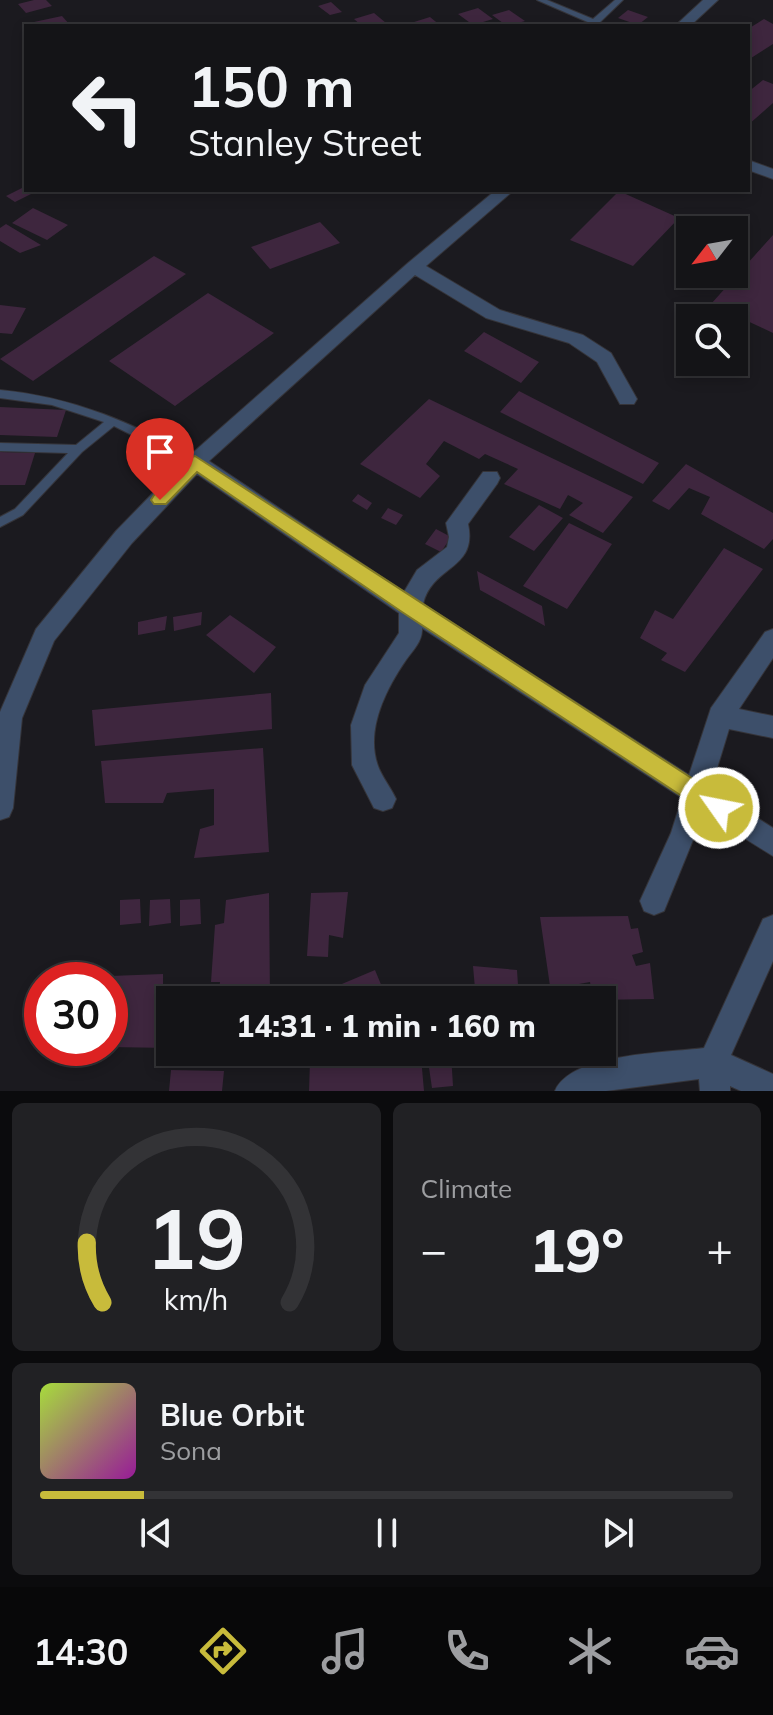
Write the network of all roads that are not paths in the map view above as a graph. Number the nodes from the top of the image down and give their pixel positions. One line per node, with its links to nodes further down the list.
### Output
1 (541, 0): 4 (lane)
2 (619, 0): 4 (lane)
3 (711, 0): 5 (street)
4 (593, 24)
5 (684, 24)
6 (750, 166): 7 (street)
7 (773, 174)
8 (504, 192): 9 (street)
9 (414, 267): 11 (street); 15 (street)
10 (0, 394): 12 (lane)
11 (627, 399)
12 (113, 421): 14 (lane); 15 (lane)
13 (0, 447): 14 (lane)
14 (78, 449): 17 (lane)
15 (195, 462): 18 (street); 24 (street)
16 (490, 478): 18 (street)
17 (0, 522)
18 (409, 607): 22 (street); 23 (street)
19 (773, 639): 20 (street)
20 (720, 716): 21 (street); 22 (street)
21 (773, 727)
22 (698, 795): 25 (street); 26 (street)
23 (383, 799)
24 (0, 808)
25 (773, 843)
26 (654, 901)
27 (770, 941): 28 (street)
28 (714, 1076): 29 (street); 30 (street)
29 (773, 1090)
30 (570, 1091)

